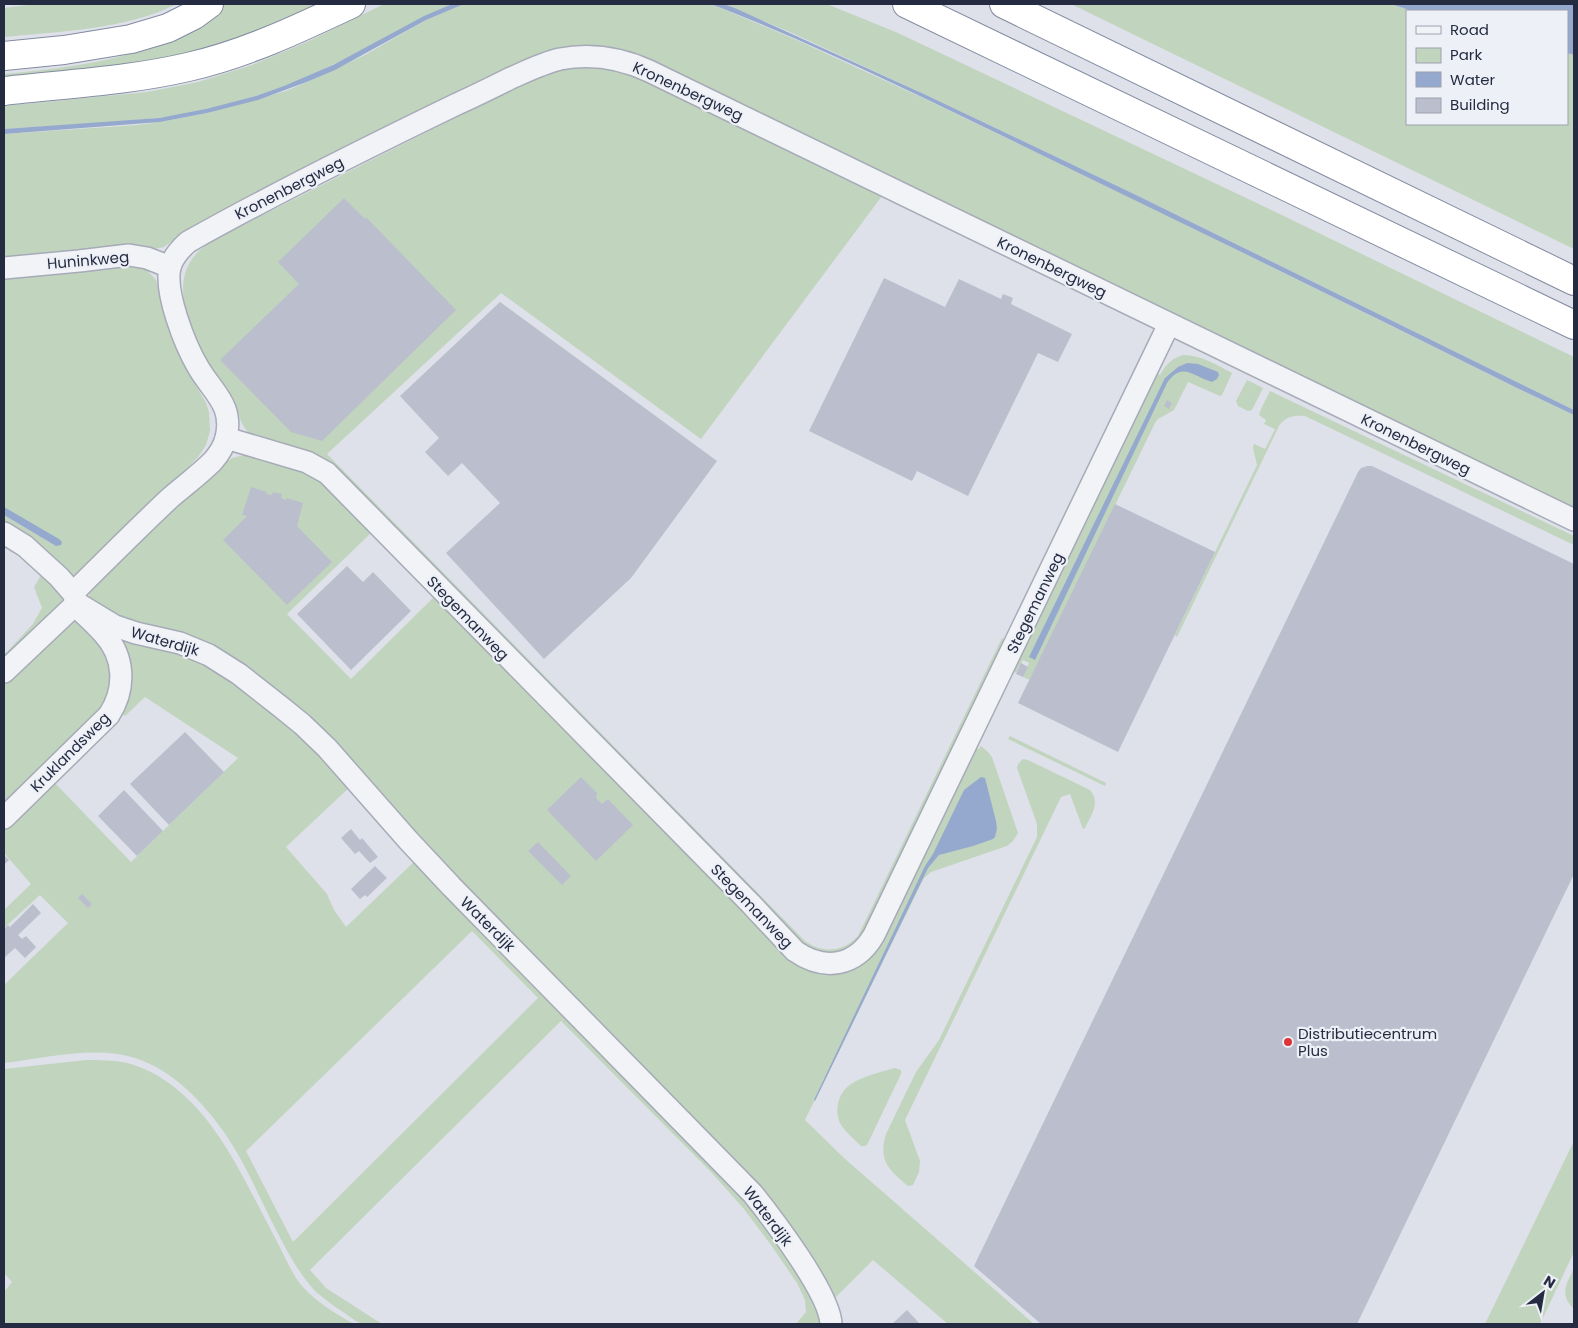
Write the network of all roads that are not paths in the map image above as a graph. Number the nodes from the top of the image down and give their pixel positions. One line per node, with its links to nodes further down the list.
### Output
1 (209, 4): 7 (highway)
2 (351, 4): 8 (highway)
3 (892, 4): 6 (highway)
4 (907, 4): 6 (highway)
5 (1004, 4): 11 (highway)
6 (940, 19): 13 (highway)
7 (4, 56)
8 (4, 91)
9 (170, 267): 10 (street, Huninkweg); 12 (street, Kronenbergweg); 14 (street)
10 (4, 268)
11 (1574, 281)
12 (1169, 324): 14 (street, Stegemanweg); 15 (street, Kronenbergweg)
13 (1574, 325)
14 (226, 438): 17 (street)
15 (1574, 520)
16 (4, 533): 17 (street, Waterdijk)
17 (75, 598): 18 (street); 19 (street, Kruklandsweg); 20 (street, Waterdijk)
18 (4, 672)
19 (4, 818)
20 (831, 1324)

